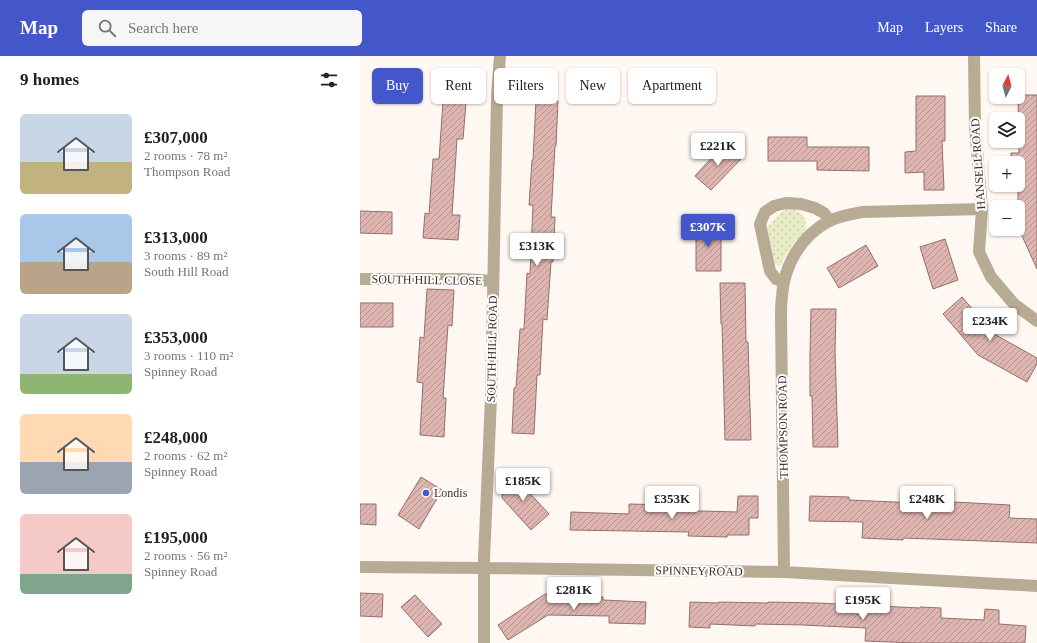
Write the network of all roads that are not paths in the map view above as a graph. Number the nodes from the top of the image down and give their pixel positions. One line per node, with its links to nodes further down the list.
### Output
1 (500, 56): 6 (street, SOUTH HILL ROAD)
2 (974, 56): 3 (street, HANSELL ROAD)
3 (982, 209): 4 (street, THOMPSON ROAD); 8 (street, HANSELL ROAD)
4 (830, 221): 7 (street, THOMPSON ROAD); 7 (street)
5 (360, 279): 6 (street, SOUTH HILL CLOSE)
6 (493, 281): 10 (street, SOUTH HILL ROAD)
7 (784, 282): 11 (street, THOMPSON ROAD)
8 (1037, 321)
9 (360, 567): 10 (street, SPINNEY ROAD)
10 (484, 568): 11 (street, SPINNEY ROAD); 13 (street, SOUTH HILL ROAD)
11 (784, 572): 12 (street, SPINNEY ROAD)
12 (1037, 586)
13 (484, 643)

